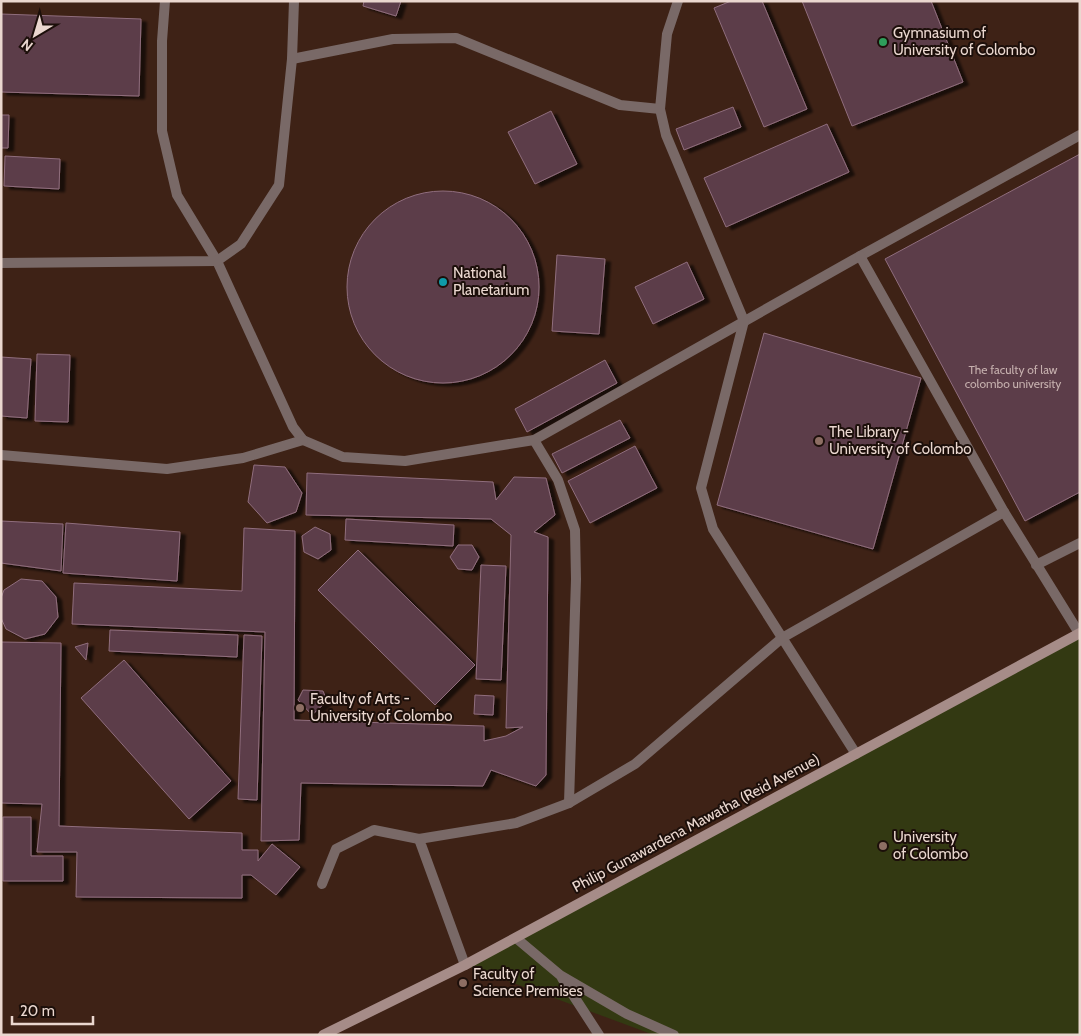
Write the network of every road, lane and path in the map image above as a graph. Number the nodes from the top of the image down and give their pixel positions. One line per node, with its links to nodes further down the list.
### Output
1 (165, 1): 8 (lane)
2 (294, 1): 4 (lane)
3 (678, 1): 5 (lane)
4 (292, 59): 5 (lane); 8 (lane)
5 (660, 109): 10 (lane)
6 (1080, 135): 7 (lane)
7 (860, 256): 10 (lane); 14 (lane)
8 (217, 261): 9 (lane); 11 (lane)
9 (1, 263)
10 (744, 321): 12 (lane); 18 (lane)
11 (303, 440): 12 (lane); 13 (lane)
12 (534, 440): 20 (lane)
13 (1, 455)
14 (1004, 512): 16 (lane); 18 (lane)
15 (1080, 543): 16 (lane)
16 (1036, 565): 17 (lane)
17 (1079, 633): 19 (main road, Philip Gunawardena Mawatha (Reid Avenue))
18 (782, 638): 19 (lane); 20 (lane)
19 (856, 754): 23 (main road, Philip Gunawardena Mawatha (Reid Avenue))
20 (569, 804): 21 (lane)
21 (419, 839): 22 (lane); 24 (lane)
22 (322, 884)
23 (516, 938): 24 (main road, Philip Gunawardena Mawatha (Reid Avenue)); 25 (lane)
24 (465, 965): 26 (main road, Philip Gunawardena Mawatha (Reid Avenue))
25 (560, 975): 27 (lane); 28 (lane)
26 (323, 1035)
27 (599, 1035)
28 (674, 1035)

